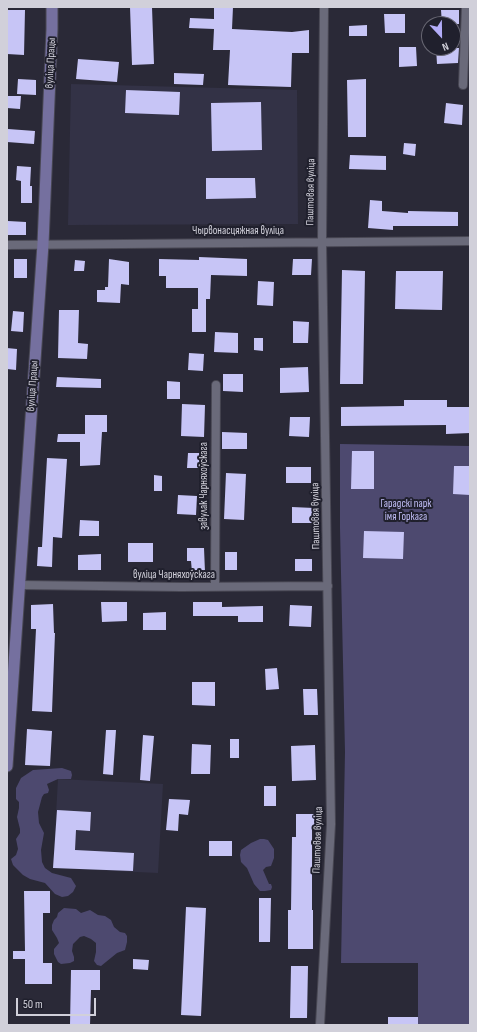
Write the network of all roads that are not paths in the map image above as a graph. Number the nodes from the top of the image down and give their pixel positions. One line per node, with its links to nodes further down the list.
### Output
1 (52, 7): 7 (main road, вуліца Працы)
2 (324, 7): 6 (street, Паштовая вуліца)
3 (466, 7): 4 (street)
4 (463, 85)
5 (470, 241): 6 (street, Чырвонасцяжная вуліца)
6 (322, 242): 7 (street, Чырвонасцяжная вуліца); 12 (street, Паштовая вуліца)
7 (43, 244): 8 (street, Чырвонасцяжная вуліца); 10 (main road, вуліца Працы)
8 (7, 245)
9 (216, 385): 11 (street, завулак Чарняхоўскага)
10 (20, 584): 11 (street, вуліца Чарняхоўскага); 13 (main road, вуліца Працы)
11 (215, 586): 12 (street, вуліца Чарняхоўскага)
12 (328, 586): 14 (street, Паштовая вуліца)
13 (7, 766)
14 (320, 1025)

